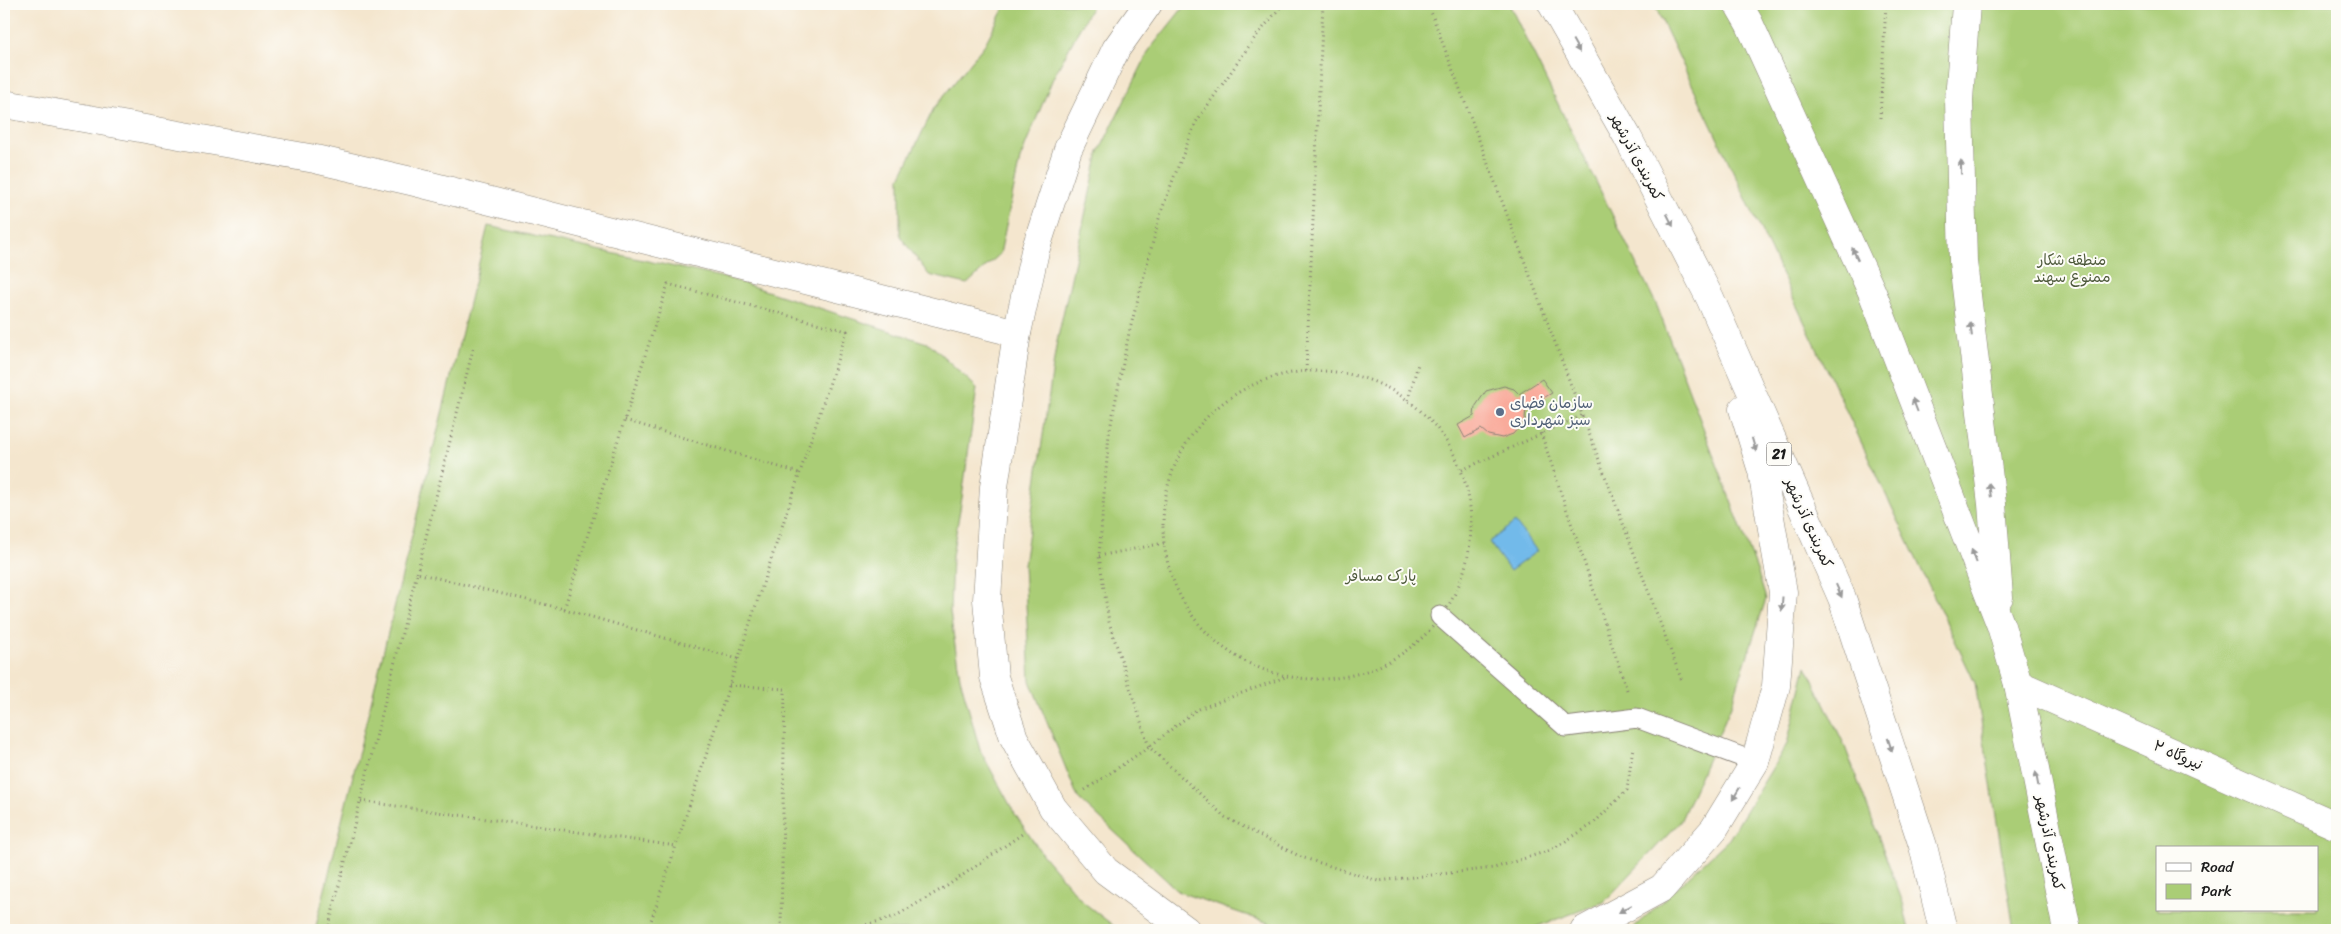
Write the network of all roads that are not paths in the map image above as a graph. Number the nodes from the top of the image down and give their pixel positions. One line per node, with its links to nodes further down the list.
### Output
1 (1148, 4): 7 (main road)
2 (1552, 4): 6 (main road, کمربندی آذرشهر / 21, one-way to 6)
3 (1738, 4): 9 (main road, کمربندی آذرشهر, one-way to 3)
4 (1966, 4): 9 (main road, one-way to 4)
5 (4, 104): 7 (main road)
6 (1710, 298): 11 (main road, one-way to 11); 15 (main road, کمربندی آذرشهر / 21, one-way to 15)
7 (1017, 333): 13 (main road)
8 (1440, 616): 11 (lane)
9 (2001, 626): 10 (main road, کمربندی آذرشهر)
10 (2018, 684): 12 (main road, نیروگاه ۲); 16 (main road, کمربندی آذرشهر, one-way to 10)
11 (1755, 762): 14 (main road, one-way to 14)
12 (2337, 826)
13 (1186, 930)
14 (1584, 930)
15 (1943, 930)
16 (2067, 930)

